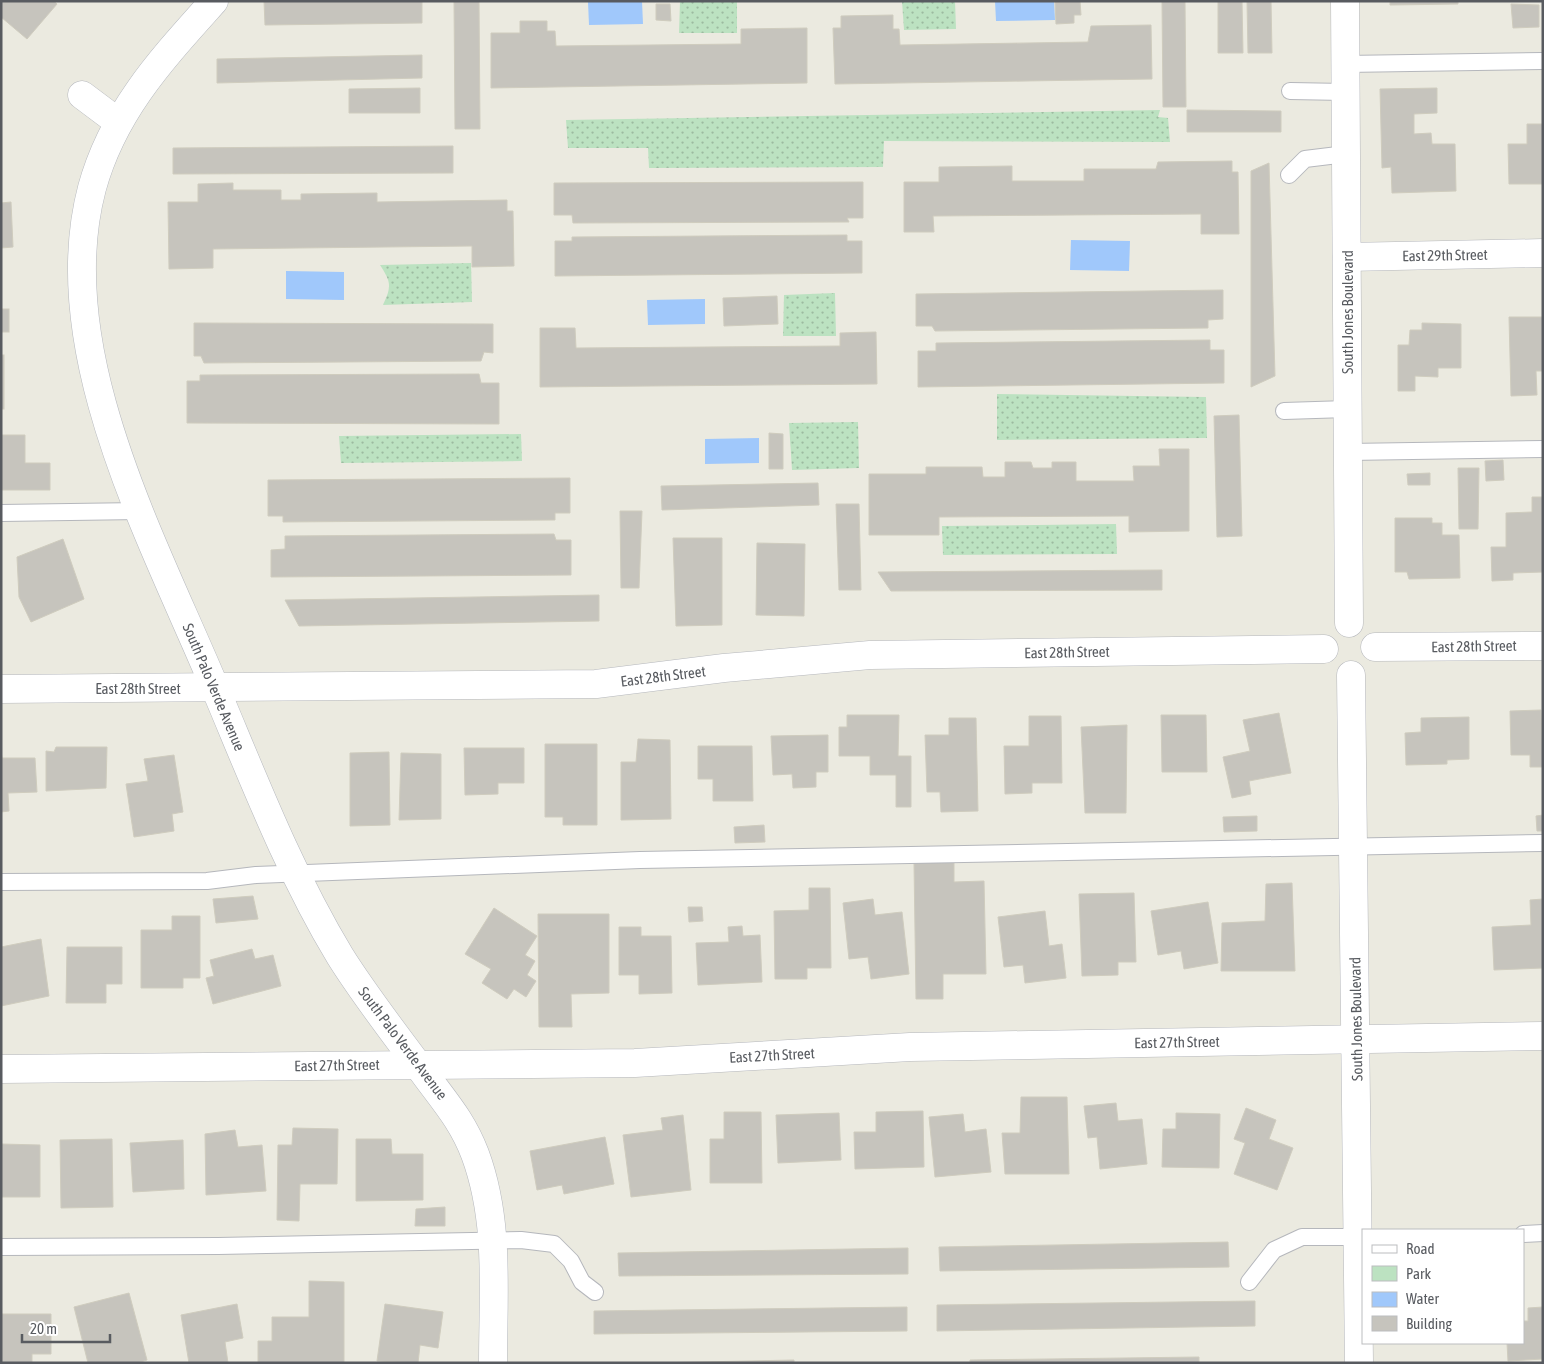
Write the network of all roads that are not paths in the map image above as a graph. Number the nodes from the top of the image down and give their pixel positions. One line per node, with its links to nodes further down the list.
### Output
1 (214, 1): 8 (street, South Palo Verde Avenue)
2 (1345, 1): 4 (street, South Jones Boulevard)
3 (1543, 61): 4 (lane)
4 (1345, 64): 6 (street, South Jones Boulevard)
5 (1290, 91): 6 (lane)
6 (1345, 92): 9 (street, South Jones Boulevard)
7 (82, 95): 8 (street)
8 (118, 122): 18 (street, South Palo Verde Avenue)
9 (1346, 154): 10 (lane); 12 (street, South Jones Boulevard)
10 (1289, 175)
11 (1543, 253): 12 (street, East 29th Street)
12 (1347, 257): 13 (street, South Jones Boulevard)
13 (1348, 409): 14 (lane); 16 (street, South Jones Boulevard)
14 (1284, 410)
15 (1543, 449): 16 (lane)
16 (1348, 452): 19 (street, South Jones Boulevard)
17 (1, 512): 18 (lane)
18 (140, 512): 24 (street, South Palo Verde Avenue)
19 (1349, 623): 21 (street); 22 (street)
20 (1543, 646): 21 (street, East 28th Street)
21 (1375, 647): 23 (street)
22 (1324, 649): 23 (street); 24 (street, East 28th Street)
23 (1351, 674): 27 (street, South Jones Boulevard)
24 (215, 687): 25 (street, East 28th Street); 28 (street, South Palo Verde Avenue)
25 (1, 689)
26 (1543, 843): 27 (lane)
27 (1353, 846): 28 (lane); 31 (street, South Jones Boulevard)
28 (296, 874): 29 (lane); 32 (street, South Palo Verde Avenue)
29 (1, 882)
30 (1543, 1036): 31 (street, East 27th Street)
31 (1356, 1040): 32 (street, East 27th Street); 36 (street, South Jones Boulevard)
32 (418, 1065): 33 (street, East 27th Street); 37 (street, South Palo Verde Avenue)
33 (1, 1069)
34 (1543, 1233): 35 (lane)
35 (1524, 1234)
36 (1361, 1237): 39 (lane); 42 (street, South Jones Boulevard)
37 (493, 1241): 38 (lane); 40 (lane); 41 (street, South Palo Verde Avenue)
38 (1, 1247)
39 (1249, 1282)
40 (595, 1292)
41 (493, 1363)
42 (1359, 1363)

